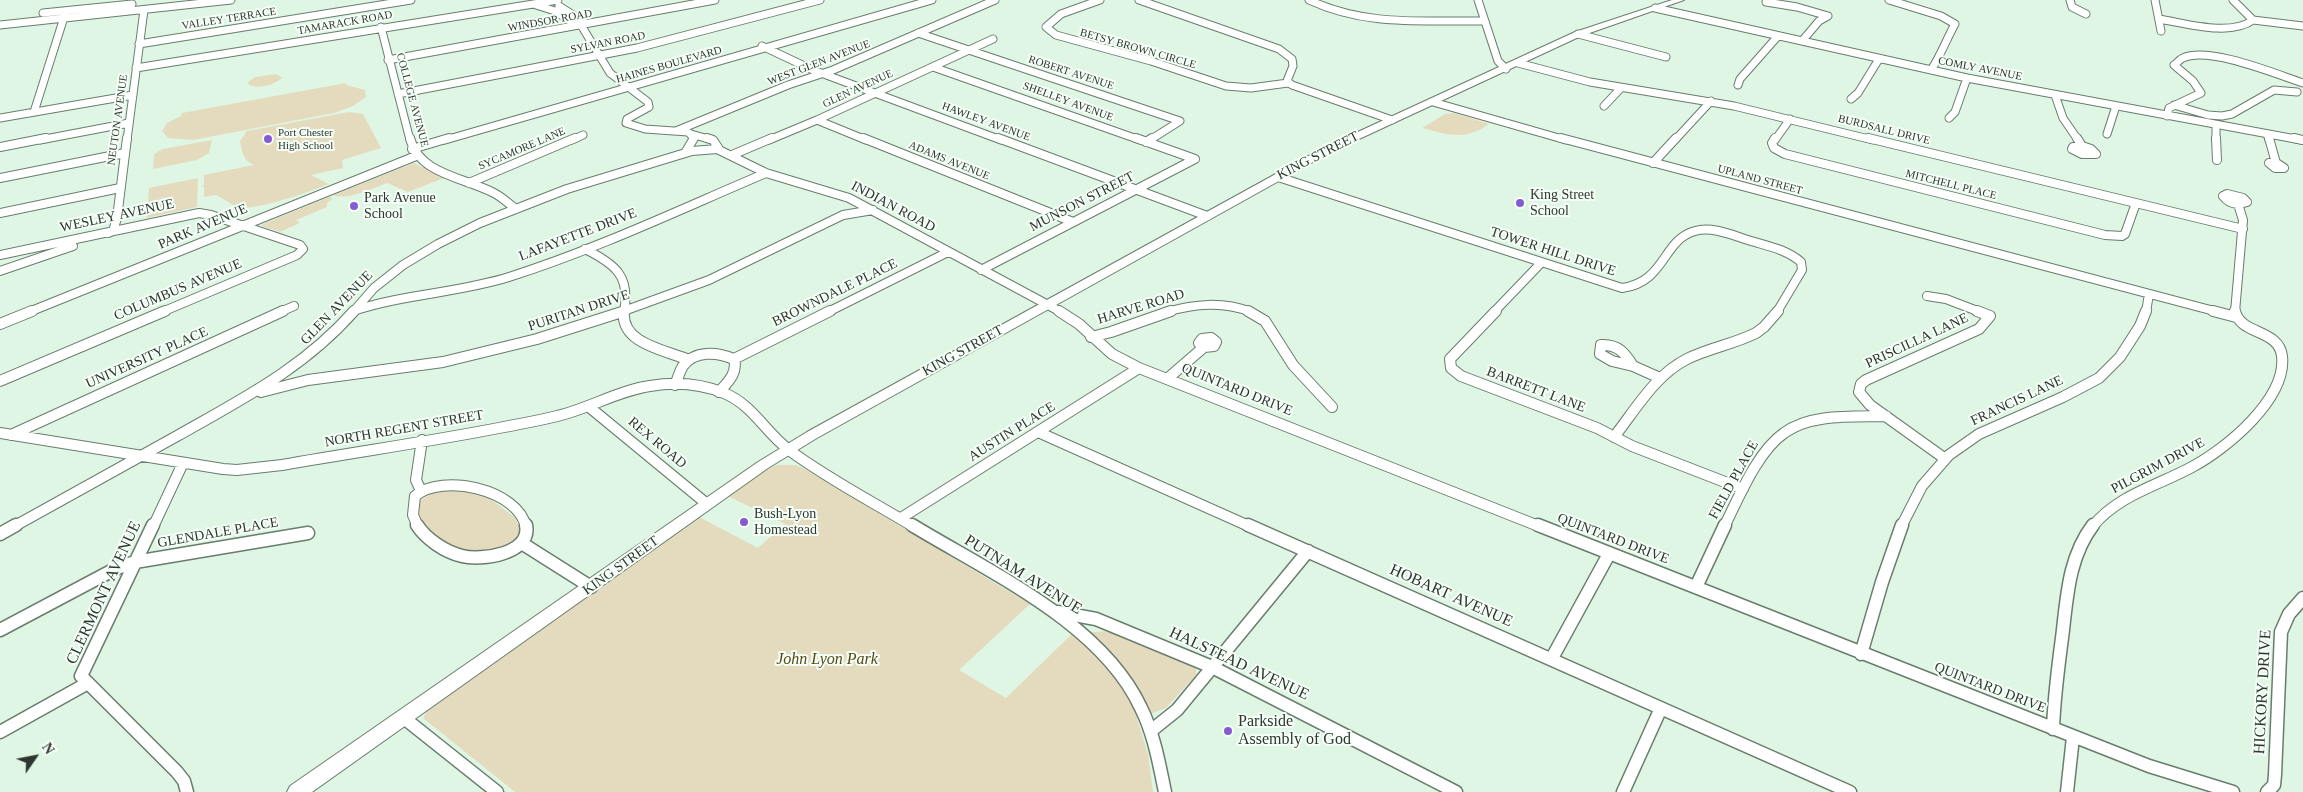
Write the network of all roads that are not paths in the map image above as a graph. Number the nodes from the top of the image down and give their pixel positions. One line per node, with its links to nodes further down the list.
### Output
1 (231, 0): 23 (street)
2 (411, 0): 42 (street, VALLEY TERRACE)
3 (507, 0): 19 (street)
4 (558, 0): 20 (street, TAMARACK ROAD)
5 (715, 0): 33 (street, WINDSOR ROAD)
6 (820, 0): 46 (street, SYLVAN ROAD)
7 (918, 0): 43 (street, HAINES BOULEVARD)
8 (932, 0): 43 (street, HAINES BOULEVARD)
9 (995, 0): 37 (street, WEST GLEN AVENUE)
10 (1100, 0): 55 (street, BETSY BROWN CIRCLE)
11 (1139, 0): 55 (street)
12 (1309, 0): 31 (street)
13 (1478, 0): 31 (street)
14 (1680, 0): 22 (main road, KING STREET)
15 (1889, 0): 52 (street)
16 (2070, 0): 27 (street)
17 (2155, 0): 29 (street)
18 (2233, 0): 30 (street)
19 (533, 2): 20 (street, TAMARACK ROAD); 33 (street); 35 (street, TAMARACK ROAD)
20 (546, 2): 33 (street)
21 (1766, 2): 41 (street)
22 (1655, 8): 38 (main road, KING STREET); 39 (street, COMLY AVENUE)
23 (144, 10): 25 (street); 42 (street, NEUTON AVENUE)
24 (66, 11): 25 (street); 26 (street); 28 (street)
25 (126, 12): 28 (street)
26 (43, 13)
27 (2086, 14)
28 (64, 19): 32 (street); 71 (street)
29 (2159, 19): 30 (street); 36 (street)
30 (2253, 20): 34 (street)
31 (1485, 21): 50 (street)
32 (0, 25)
33 (581, 25): 46 (street); 48 (street, WINDSOR ROAD)
34 (2303, 26)
35 (381, 27): 48 (street, COLLEGE AVENUE); 51 (street, TAMARACK ROAD)
36 (2161, 31)
37 (918, 33): 44 (street, ROBERT AVENUE); 53 (street, WEST GLEN AVENUE)
38 (1578, 34): 45 (street); 50 (main road, KING STREET)
39 (1778, 36): 41 (street, COMLY AVENUE); 58 (street)
40 (993, 39): 44 (street, GLEN AVENUE)
41 (1802, 41): 47 (street, COMLY AVENUE)
42 (139, 44): 51 (street, NEUTON AVENUE)
43 (762, 46): 53 (street, HAWLEY AVENUE); 57 (street, HAINES BOULEVARD)
44 (969, 50): 49 (street, GLEN AVENUE); 86 (street, ROBERT AVENUE)
45 (1673, 50)
46 (598, 56): 57 (street); 62 (street, SYLVAN ROAD)
47 (1880, 59): 52 (street, COMLY AVENUE); 65 (street)
48 (388, 60): 62 (street, COLLEGE AVENUE)
49 (933, 66): 61 (street, GLEN AVENUE); 86 (street, SHELLEY AVENUE)
50 (1512, 66): 59 (street, BURDSALL DRIVE); 67 (main road, KING STREET)
51 (136, 68): 63 (street, NEUTON AVENUE)
52 (1931, 70): 54 (street, COMLY AVENUE)
53 (824, 73): 61 (street, HAWLEY AVENUE); 80 (street, WEST GLEN AVENUE)
54 (1967, 78): 64 (street, COMLY AVENUE); 74 (street)
55 (1288, 83): 77 (street)
56 (2303, 83): 68 (street)
57 (627, 85): 80 (street, INDIAN ROAD); 90 (street, HAINES BOULEVARD)
58 (1738, 85)
59 (1621, 88): 66 (street, BURDSALL DRIVE); 69 (street)
60 (2297, 92): 68 (street)
61 (877, 93): 76 (street, GLEN AVENUE); 103 (street, HAWLEY AVENUE)
62 (398, 94): 90 (street, COLLEGE AVENUE)
63 (133, 95): 71 (street); 78 (street, NEUTON AVENUE)
64 (2055, 95): 70 (street, COMLY AVENUE); 87 (street)
65 (1851, 99)
66 (1711, 101): 75 (street, BURDSALL DRIVE); 96 (street)
67 (1433, 102): 77 (main road, KING STREET); 96 (street, UPLAND STREET)
68 (2174, 105): 72 (street)
69 (1604, 106)
70 (2116, 106): 72 (street, COMLY AVENUE); 82 (street)
71 (34, 112): 73 (street)
72 (2167, 116): 79 (street, COMLY AVENUE)
73 (0, 118)
74 (1949, 118)
75 (1790, 119): 105 (street, BURDSALL DRIVE); 105 (street, MITCHELL PLACE)
76 (817, 120): 93 (street, GLEN AVENUE); 112 (street, ADAMS AVENUE)
77 (1392, 120): 99 (main road, KING STREET)
78 (128, 123): 88 (street); 91 (street, NEUTON AVENUE)
79 (2216, 125): 83 (street, COMLY AVENUE); 95 (street)
80 (676, 131): 81 (street, INDIAN ROAD)
81 (691, 134): 89 (street, INDIAN ROAD); 92 (street)
82 (2108, 134)
83 (2267, 134): 85 (street, COMLY AVENUE); 97 (street)
84 (583, 135): 101 (street, SYCAMORE LANE)
85 (2303, 140)
86 (1146, 142): 94 (street, SHELLEY AVENUE)
87 (2082, 146)
88 (0, 147)
89 (719, 149): 92 (street, INDIAN ROAD); 93 (street, INDIAN ROAD)
90 (413, 150): 101 (street, COLLEGE AVENUE); 113 (street, PARK AVENUE)
91 (125, 153): 100 (street); 102 (street, NEUTON AVENUE)
92 (685, 153): 107 (street, GLEN AVENUE)
93 (732, 155): 98 (street, INDIAN ROAD)
94 (1195, 160): 103 (street, MUNSON STREET)
95 (2217, 160)
96 (1653, 163): 125 (street, UPLAND STREET)
97 (2276, 163)
98 (766, 173): 104 (street, INDIAN ROAD); 117 (street, LAFAYETTE DRIVE)
99 (1278, 176): 111 (main road, KING STREET); 121 (street, TOWER HILL DRIVE)
100 (0, 178)
101 (469, 183): 107 (street, COLLEGE AVENUE)
102 (120, 188): 109 (street); 115 (street, NEUTON AVENUE)
103 (1136, 190): 111 (street, HAWLEY AVENUE); 112 (street, MUNSON STREET)
104 (855, 200): 108 (street, INDIAN ROAD); 110 (street, PURITAN DRIVE)
105 (2136, 203): 114 (street, BURDSALL DRIVE)
106 (2238, 204): 114 (street)
107 (516, 208): 124 (street, GLEN AVENUE)
108 (873, 210): 110 (street, PURITAN DRIVE); 118 (street, INDIAN ROAD)
109 (0, 213)
110 (843, 215): 131 (street, PURITAN DRIVE)
111 (1207, 216): 128 (main road, KING STREET)
112 (1073, 222): 122 (street, MUNSON STREET)
113 (240, 226): 115 (street, WESLEY AVENUE); 133 (street, PARK AVENUE); 144 (street, COLUMBUS AVENUE)
114 (2242, 229): 132 (street)
115 (113, 231): 116 (street, WESLEY AVENUE); 120 (street)
116 (48, 245): 119 (street, WESLEY AVENUE); 120 (street)
117 (585, 249): 127 (street, LAFAYETTE DRIVE); 131 (street)
118 (948, 252): 122 (street, INDIAN ROAD); 136 (street, BROWNDALE PLACE)
119 (0, 255)
120 (32, 259): 123 (street)
121 (1541, 263): 141 (street, TOWER HILL DRIVE); 153 (street, BARRETT LANE)
122 (981, 270): 128 (street, INDIAN ROAD)
123 (0, 271)
124 (372, 290): 127 (street); 130 (street, GLEN AVENUE)
125 (2149, 294): 132 (street, UPLAND STREET); 157 (street, FRANCIS LANE)
126 (1926, 296): 150 (street, PRISCILLA LANE)
127 (393, 300): 130 (street, LAFAYETTE DRIVE)
128 (1047, 305): 134 (street, QUINTARD DRIVE); 155 (main road, KING STREET)
129 (294, 306): 152 (street, UNIVERSITY PLACE)
130 (352, 311): 139 (street, GLEN AVENUE)
131 (623, 312): 137 (street); 143 (street, PURITAN DRIVE)
132 (2236, 317): 180 (street, PILGRIM DRIVE)
133 (0, 324)
134 (1091, 337): 140 (street, QUINTARD DRIVE); 149 (street, HARVE ROAD)
135 (1204, 347): 142 (street)
136 (734, 358): 137 (street); 146 (street)
137 (689, 360): 145 (street)
138 (1633, 366): 141 (street)
139 (294, 367): 143 (street); 147 (street, GLEN AVENUE)
140 (1139, 368): 142 (street, QUINTARD DRIVE); 151 (street, AUSTIN PLACE)
141 (1660, 378): 153 (street, TOWER HILL DRIVE)
142 (1167, 379): 167 (street, QUINTARD DRIVE)
143 (308, 380): 147 (street, PURITAN DRIVE)
144 (0, 381)
145 (675, 384): 146 (street, NORTH REGENT STREET); 148 (street, NORTH REGENT STREET)
146 (719, 392): 155 (street, NORTH REGENT STREET)
147 (250, 395): 156 (street, GLEN AVENUE)
148 (588, 406): 154 (street, NORTH REGENT STREET); 161 (street, REX ROAD)
149 (1332, 407)
150 (1886, 416): 157 (street); 159 (street, FIELD PLACE)
151 (1038, 432): 162 (street, AUSTIN PLACE); 166 (street, HOBART AVENUE)
152 (5, 434): 156 (street, NORTH REGENT STREET)
153 (1614, 437): 159 (street, BARRETT LANE)
154 (422, 440): 158 (street, NORTH REGENT STREET); 160 (street)
155 (788, 449): 161 (main road, KING STREET); 162 (street, PUTNAM AVENUE)
156 (140, 456): 158 (street, NORTH REGENT STREET); 164 (street, GLEN AVENUE)
157 (1944, 458): 174 (street, FRANCIS LANE)
158 (183, 463): 168 (street, CLERMONT AVENUE)
159 (1743, 489): 170 (street, FIELD PLACE)
160 (421, 491): 165 (street); 165 (street)
161 (707, 504): 169 (main road, KING STREET)
162 (900, 518): 172 (street, PUTNAM AVENUE)
163 (308, 533): 168 (street, GLENDALE PLACE)
164 (0, 534)
165 (523, 544): 169 (street)
166 (1308, 550): 175 (street, HOBART AVENUE); 176 (street)
167 (1609, 554): 170 (street, QUINTARD DRIVE); 175 (street)
168 (135, 562): 173 (street, GLENDALE PLACE); 177 (street, CLERMONT AVENUE)
169 (591, 587): 179 (main road, KING STREET)
170 (1696, 587): 174 (street, QUINTARD DRIVE)
171 (2303, 598): 193 (street, HICKORY DRIVE)
172 (1055, 611): 176 (street, HALSTEAD AVENUE); 181 (street, PUTNAM AVENUE)
173 (0, 630)
174 (1862, 654): 180 (street, QUINTARD DRIVE)
175 (1552, 658): 178 (street, HOBART AVENUE)
176 (1212, 667): 181 (street); 188 (street, HALSTEAD AVENUE)
177 (88, 683): 182 (street); 184 (street, CLERMONT AVENUE)
178 (1661, 708): 189 (street); 190 (street, HOBART AVENUE)
179 (404, 718): 185 (main road, KING STREET); 186 (street)
180 (2053, 729): 183 (street, QUINTARD DRIVE)
181 (1152, 730): 187 (street, PUTNAM AVENUE)
182 (0, 732)
183 (2073, 737): 191 (street); 192 (street, QUINTARD DRIVE)
184 (187, 792)
185 (297, 792)
186 (497, 792)
187 (1165, 792)
188 (1456, 792)
189 (1623, 792)
190 (1850, 792)
191 (2067, 792)
192 (2233, 792)
193 (2267, 792)

